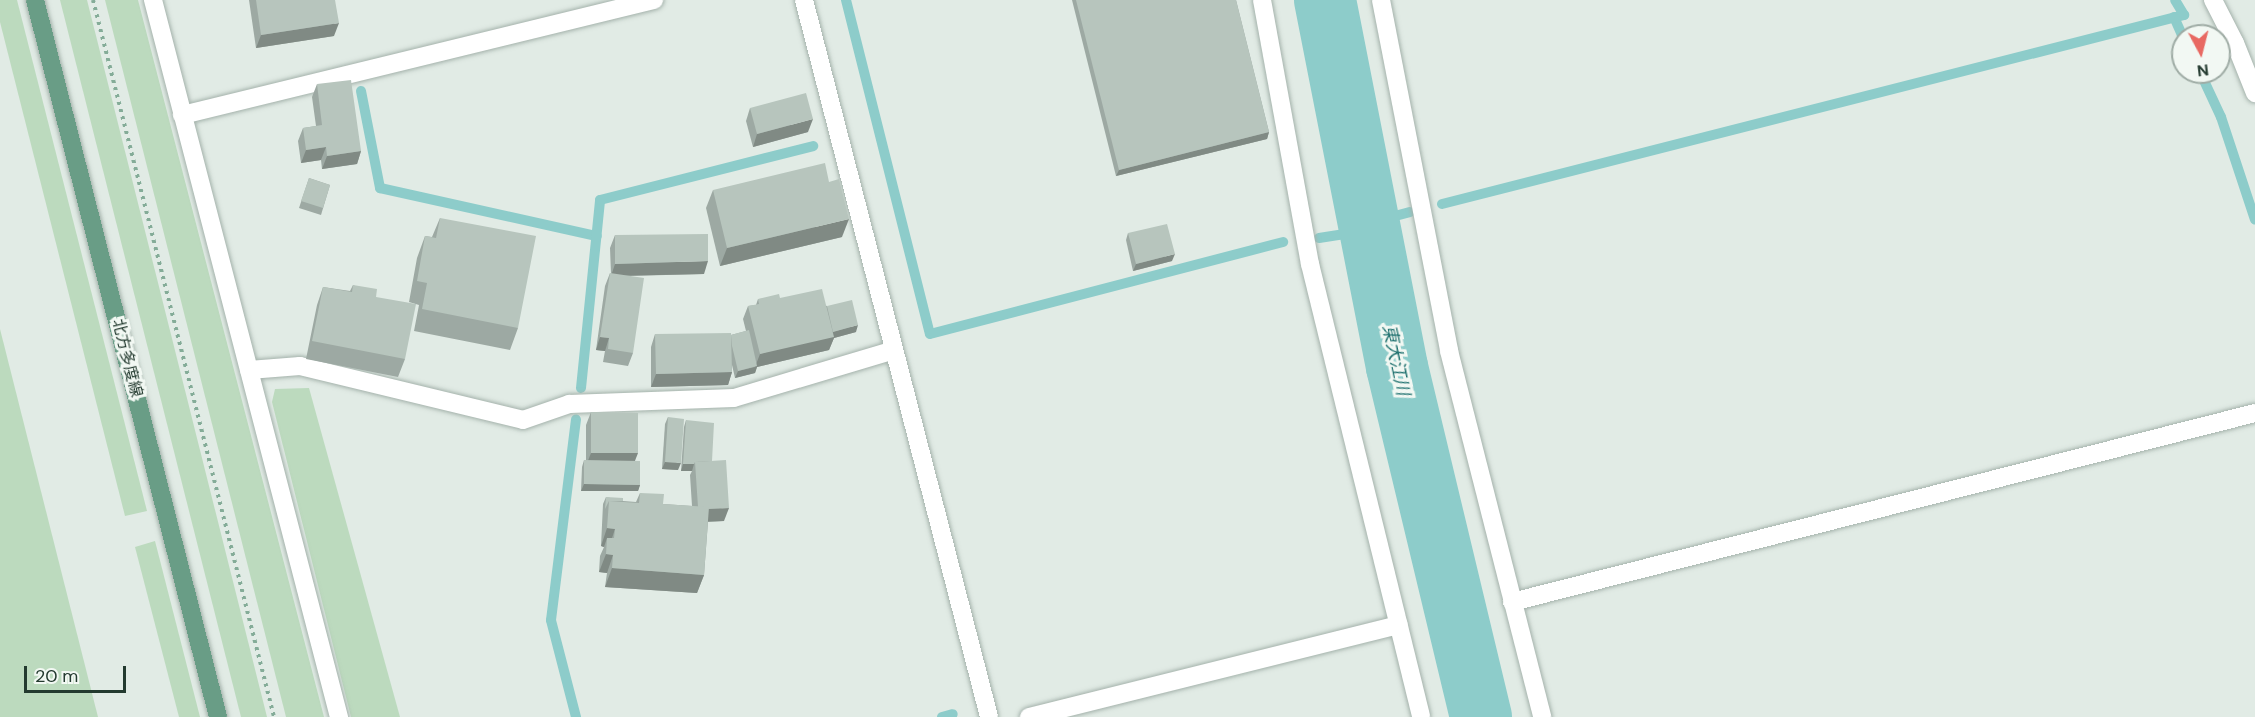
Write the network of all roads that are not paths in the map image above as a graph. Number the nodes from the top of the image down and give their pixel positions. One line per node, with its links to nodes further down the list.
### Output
1 (35, 0): 15 (main road, 北方多度線)
2 (153, 0): 9 (street)
3 (654, 0): 9 (street)
4 (804, 0): 10 (street)
5 (1262, 0): 14 (street)
6 (1381, 0): 13 (street)
7 (2213, 0): 8 (street)
8 (2255, 93)
9 (182, 115): 11 (street)
10 (894, 350): 11 (street); 17 (street)
11 (249, 370): 16 (street)
12 (2255, 413): 13 (street)
13 (1512, 602): 20 (street)
14 (1399, 625): 18 (street); 19 (street)
15 (218, 717)
16 (339, 717)
17 (989, 717)
18 (1029, 717)
19 (1421, 717)
20 (1542, 717)

